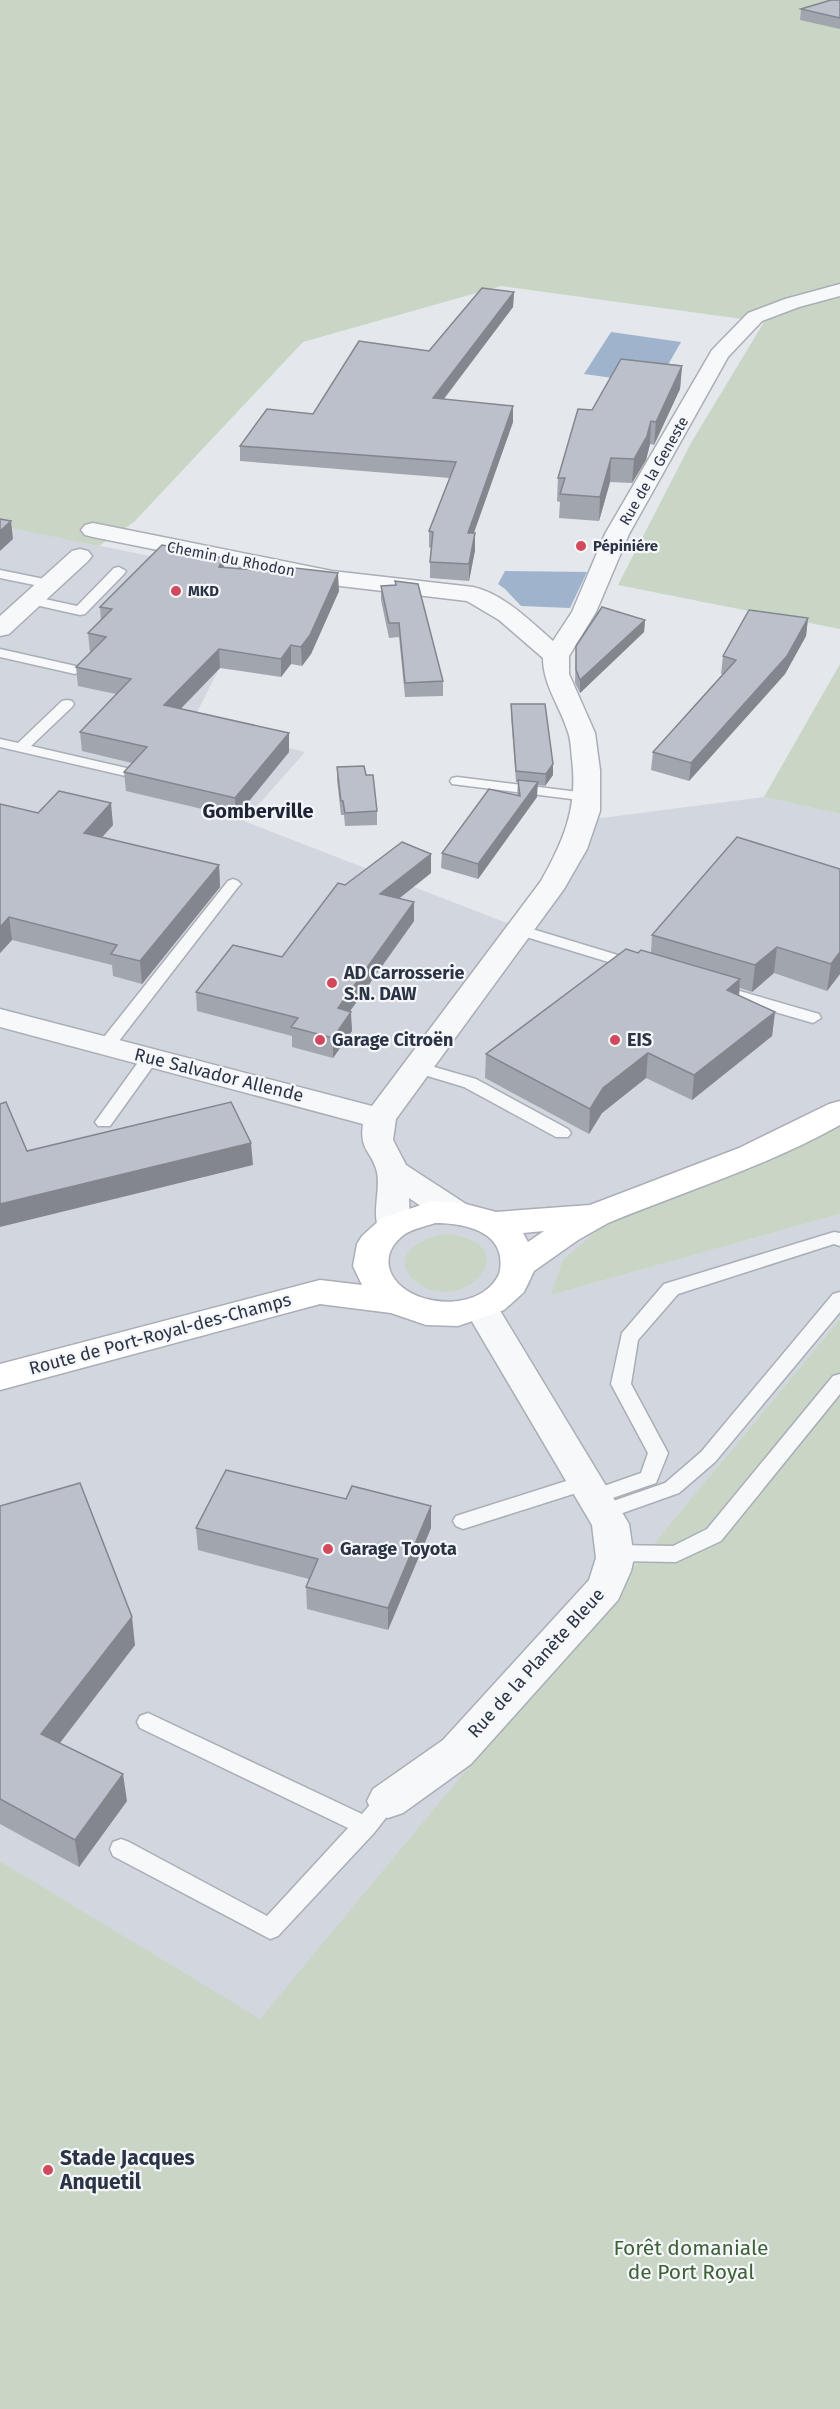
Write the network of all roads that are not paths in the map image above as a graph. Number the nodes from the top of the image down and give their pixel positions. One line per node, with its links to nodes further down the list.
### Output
1 (840, 290): 9 (street, Rue de la Geneste)
2 (93, 530): 8 (street, Chemin du Rhodon)
3 (80, 556): 6 (street)
4 (120, 571): 7 (lane)
5 (0, 574): 6 (lane)
6 (49, 584): 7 (street)
7 (31, 600): 10 (street)
8 (508, 615): 9 (street, Chemin du Rhodon); 12 (street, Chemin du Rhodon)
9 (575, 625): 12 (street, Rue de la Geneste)
10 (0, 629)
11 (0, 653): 13 (lane)
12 (556, 656): 19 (street)
13 (75, 670)
14 (67, 704): 16 (lane)
15 (0, 743): 16 (lane)
16 (21, 748): 17 (lane)
17 (130, 773)
18 (457, 781): 19 (lane)
19 (587, 797): 21 (street)
20 (233, 884): 26 (lane)
21 (519, 930): 22 (lane); 28 (street)
22 (654, 971)
23 (700, 984): 25 (lane)
24 (0, 1018): 26 (street, Rue Salvador Allende)
25 (813, 1018)
26 (106, 1046): 27 (street, Rue Salvador Allende)
27 (150, 1058): 30 (street, Rue Salvador Allende); 31 (lane)
28 (417, 1067): 30 (street); 32 (lane)
29 (840, 1111): 35 (main road)
30 (380, 1118): 33 (street)
31 (104, 1122)
32 (562, 1133)
33 (393, 1172): 34 (street); 37 (street)
34 (454, 1212): 36 (main road); 37 (main road)
35 (594, 1216): 36 (main road); 39 (main road)
36 (492, 1224): 39 (main road)
37 (382, 1237): 40 (main road, Route de Port-Royal-des-Champs); 42 (main road)
38 (838, 1238): 46 (lane)
39 (519, 1265): 43 (main road)
40 (320, 1292): 42 (main road, Route de Port-Royal-des-Champs); 44 (main road, Route de Port-Royal-des-Champs)
41 (840, 1299): 46 (lane)
42 (393, 1301): 43 (main road)
43 (481, 1308): 46 (street)
44 (0, 1377)
45 (840, 1381): 48 (lane)
46 (594, 1497): 47 (lane); 48 (street)
47 (463, 1521)
48 (617, 1553): 50 (street, Rue de la Planète Bleue)
49 (148, 1722): 50 (lane)
50 (377, 1814): 51 (lane)
51 (121, 1849)

